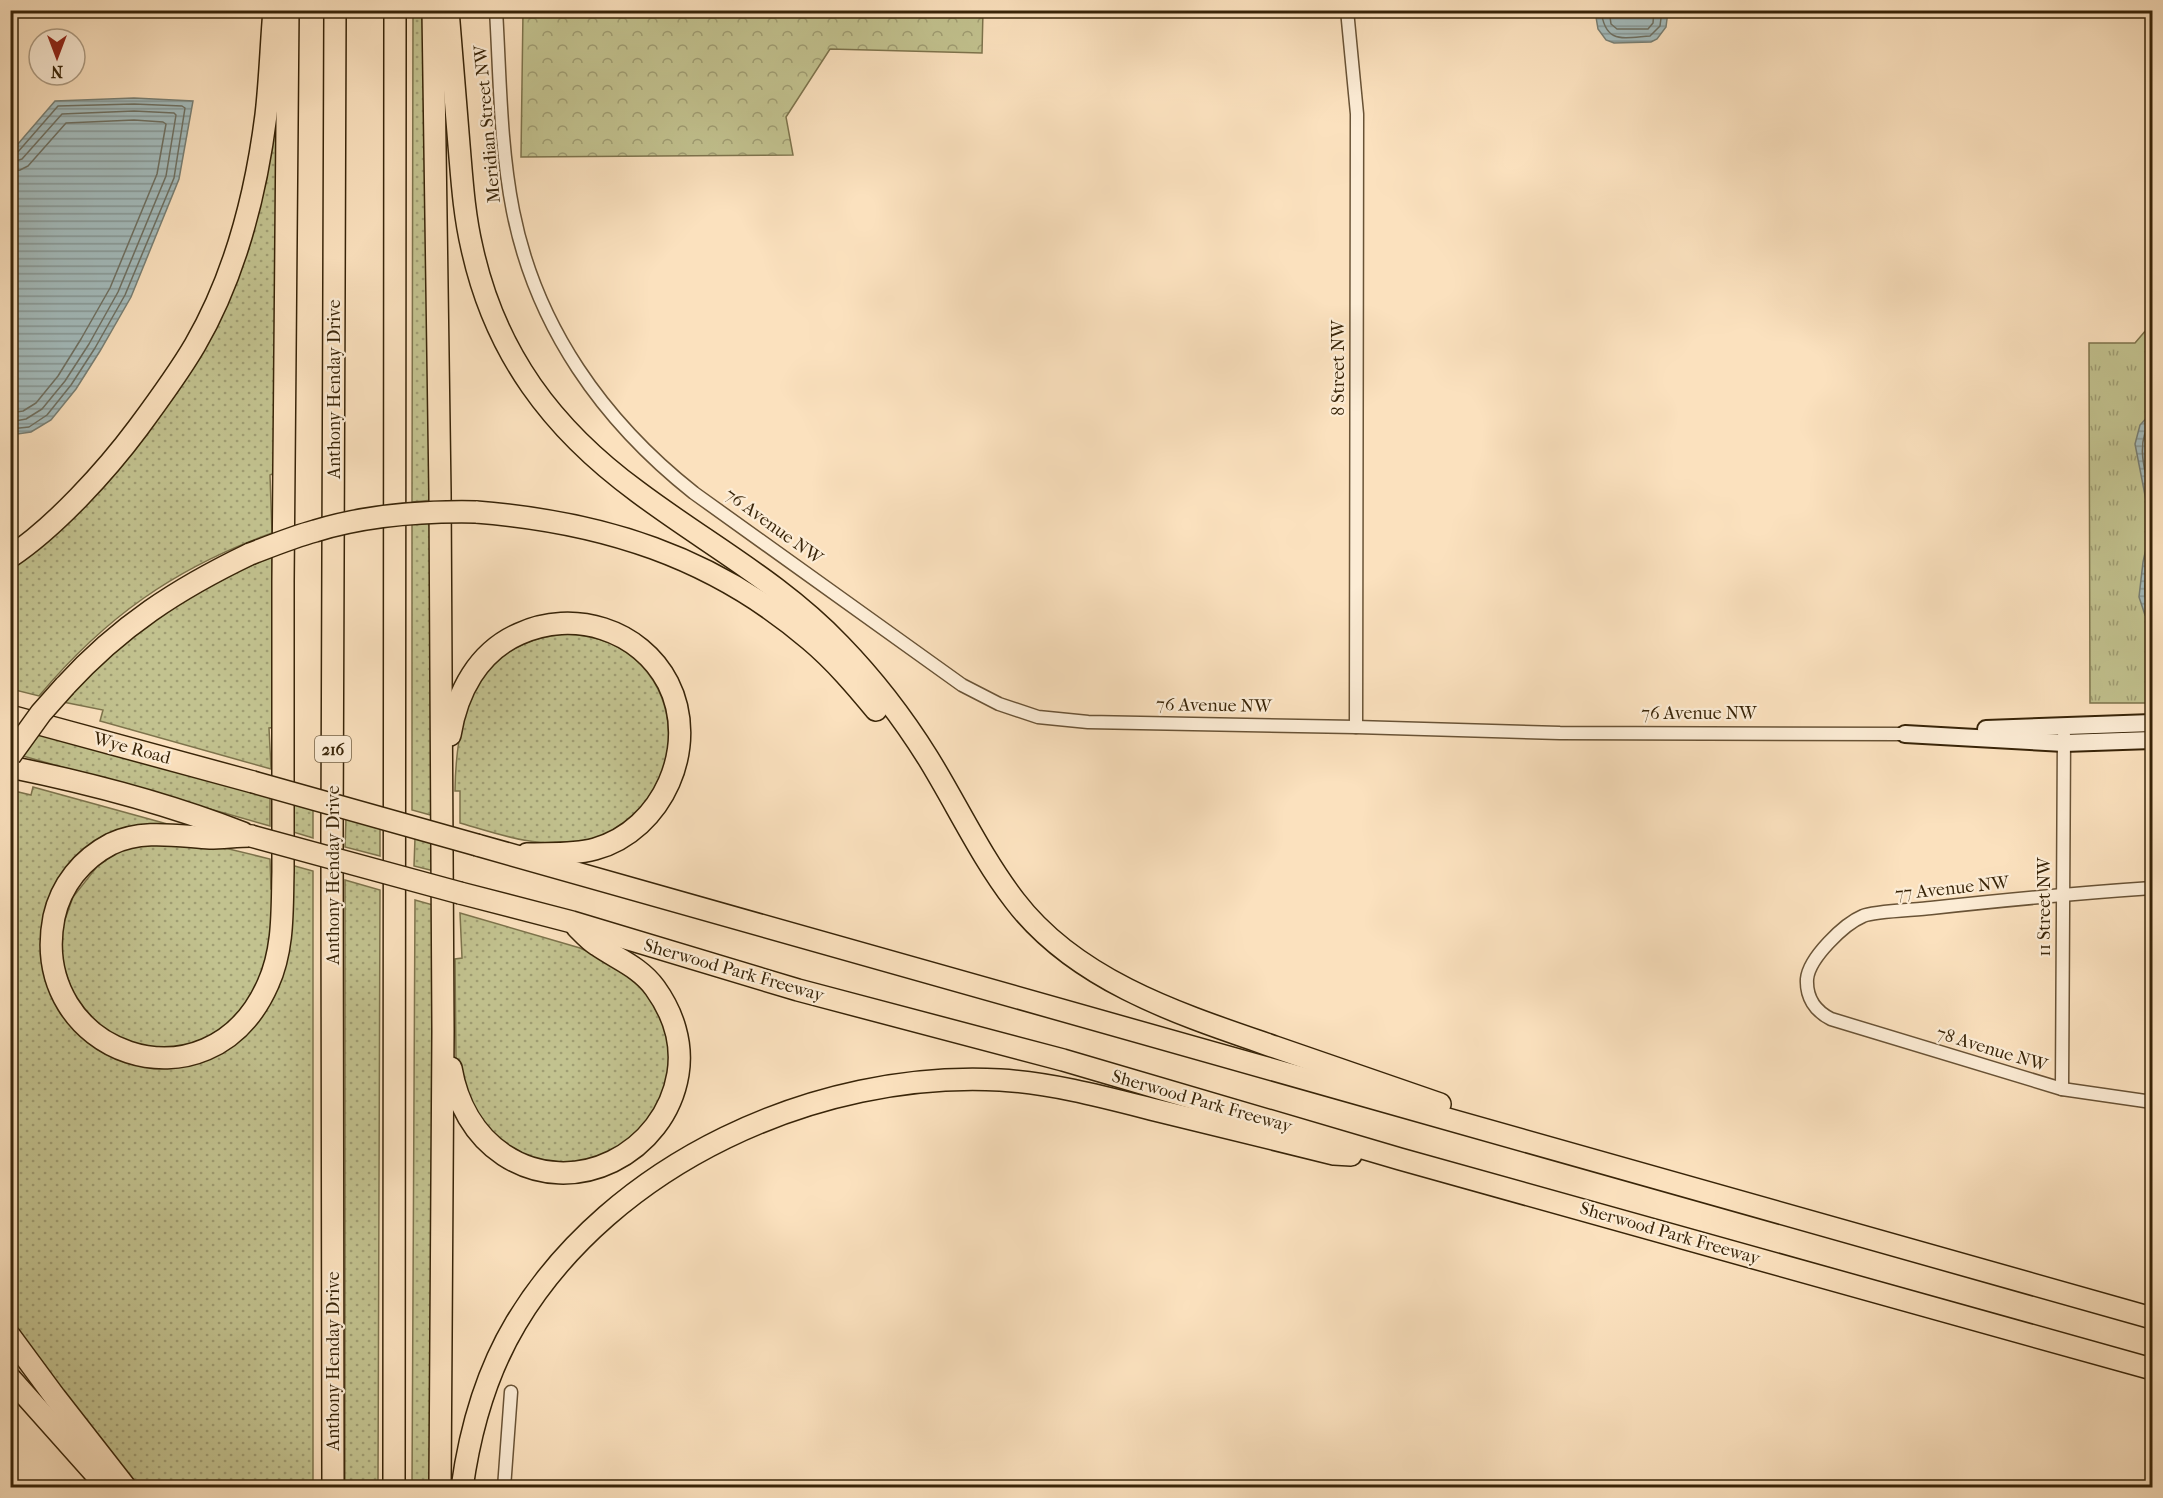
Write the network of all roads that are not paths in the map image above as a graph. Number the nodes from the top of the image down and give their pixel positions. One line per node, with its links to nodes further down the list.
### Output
1 (274, 10): 10 (highway)
2 (288, 10): 21 (highway)
3 (335, 10): 40 (highway, Anthony Henday Drive / 216)
4 (395, 10): 41 (highway)
5 (433, 10): 19 (highway)
6 (448, 10): 22 (highway)
7 (496, 10): 9 (street, Meridian Street NW)
8 (1347, 10): 14 (street, 8 Street NW)
9 (618, 423): 14 (street, 76 Avenue NW)
10 (10, 557)
11 (10, 716): 23 (highway, Wye Road, bridge)
12 (2152, 723): 13 (street, 76 Avenue NW)
13 (2065, 725): 15 (street, 76 Avenue NW); 17 (street, 11 Street NW)
14 (1356, 727): 15 (street, 76 Avenue NW)
15 (1905, 734): 17 (street, 76 Avenue NW)
16 (2152, 740): 17 (street, 76 Avenue NW)
17 (2064, 743): 25 (street, 11 Street NW)
18 (10, 756): 22 (highway, bridge)
19 (442, 761): 23 (highway); 28 (highway)
20 (10, 766): 21 (highway)
21 (251, 836): 26 (highway, Sherwood Park Freeway, bridge)
22 (975, 839): 31 (highway)
23 (507, 854): 31 (highway)
24 (2152, 888): 25 (street, 77 Avenue NW)
25 (2062, 894): 27 (street, 77 Avenue NW); 29 (street, 11 Street NW)
26 (572, 922): 28 (highway); 32 (highway, Sherwood Park Freeway)
27 (1825, 1016): 29 (street, 78 Avenue NW)
28 (443, 1031): 42 (highway)
29 (2062, 1089): 30 (street, 78 Avenue NW)
30 (2152, 1102)
31 (1477, 1128): 33 (highway)
32 (1400, 1159): 35 (highway, Sherwood Park Freeway); 43 (highway)
33 (2152, 1318)
34 (10, 1336): 39 (highway)
35 (2152, 1369)
36 (10, 1378): 38 (highway)
37 (511, 1392): 44 (street)
38 (108, 1488)
39 (126, 1488)
40 (333, 1488)
41 (394, 1488)
42 (440, 1488)
43 (462, 1488)
44 (504, 1488)

